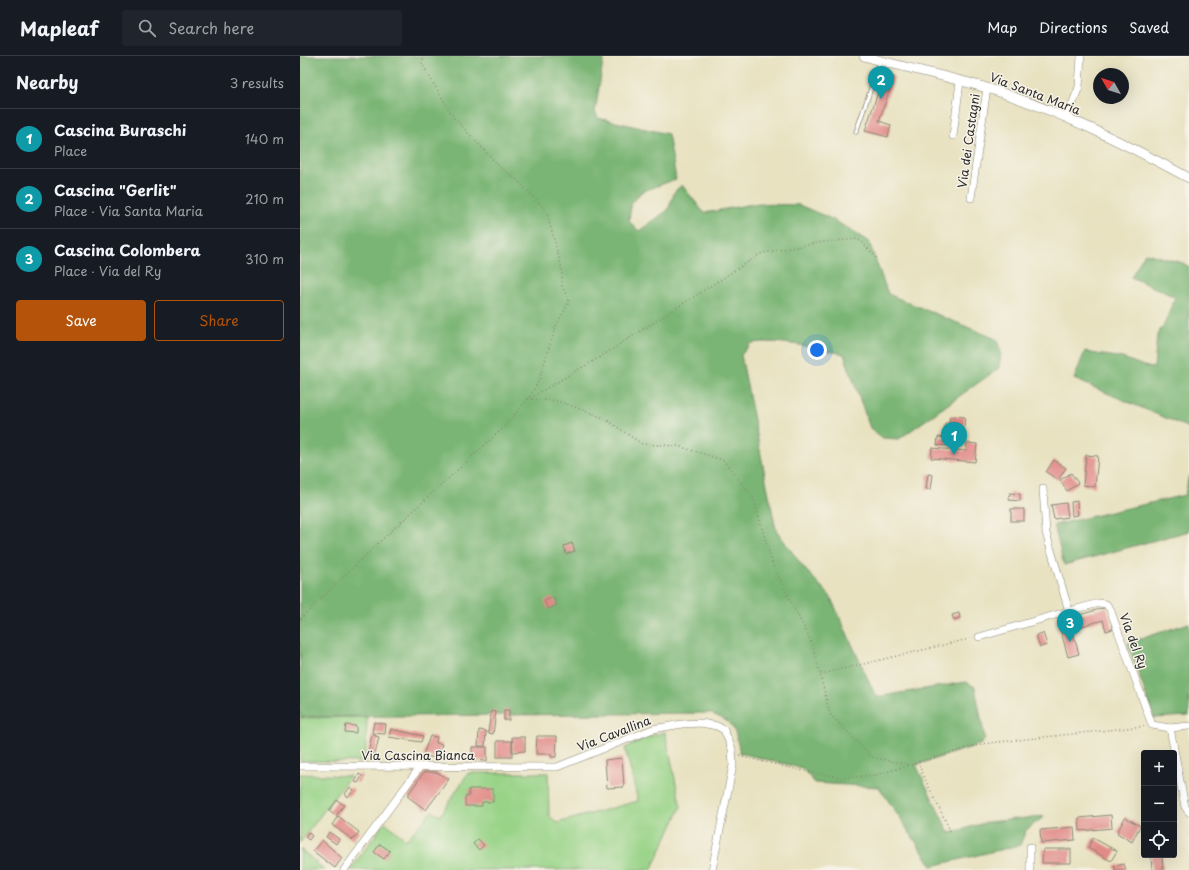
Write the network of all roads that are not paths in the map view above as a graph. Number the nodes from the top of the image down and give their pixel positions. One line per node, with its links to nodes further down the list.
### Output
1 (864, 56): 3 (street, Via Santa Maria)
2 (1081, 56): 6 (street)
3 (880, 61): 4 (street, Via Santa Maria); 7 (lane)
4 (960, 82): 5 (street, Via Santa Maria); 8 (street, Via dei Castagni)
5 (988, 88): 6 (street, Via Santa Maria); 10 (street, Via dei Castagni)
6 (1067, 118): 9 (street, Via Santa Maria)
7 (856, 132)
8 (953, 136)
9 (1189, 178)
10 (971, 198)
11 (1043, 489): 12 (street)
12 (1069, 611): 13 (street, Via del Ry); 15 (street, Via del Ry)
13 (979, 637)
14 (1189, 726): 15 (street)
15 (1170, 728): 19 (street)
16 (300, 766): 17 (street, Via Cascina Bianca)
17 (420, 767): 18 (street, Via Cascina Bianca); 21 (street)
18 (535, 767): 22 (street, Via Cavallina)
19 (1189, 812)
20 (1030, 847): 23 (street)
21 (344, 870)
22 (712, 870)
23 (1030, 870)

